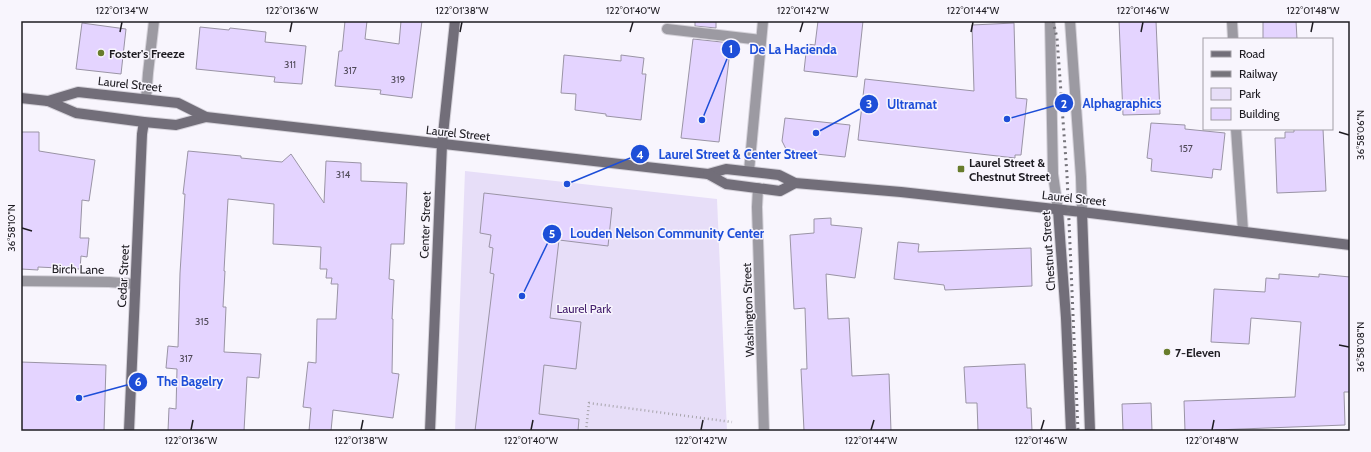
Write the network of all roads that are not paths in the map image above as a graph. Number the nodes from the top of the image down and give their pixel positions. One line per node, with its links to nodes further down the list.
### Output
1 (154, 21): 11 (street)
2 (455, 21): 16 (main road, Center Street)
3 (763, 21): 9 (street)
4 (1050, 21): 21 (street, Chestnut Street)
5 (1070, 21): 22 (street)
6 (1232, 21): 8 (street)
7 (667, 29): 9 (street)
8 (1232, 38)
9 (761, 40): 17 (street)
10 (21, 98): 12 (main road, Laurel Street)
11 (146, 99): 12 (main road, Laurel Street); 13 (main road, Laurel Street)
12 (48, 101): 14 (main road, Laurel Street)
13 (206, 117): 14 (main road, Laurel Street); 16 (main road, Laurel Street)
14 (144, 122): 26 (main road, Cedar Street)
15 (1236, 130): 23 (street)
16 (442, 144): 18 (main road, Laurel Street); 28 (main road, Center Street)
17 (749, 171): 18 (main road, Laurel Street); 19 (main road, Laurel Street)
18 (708, 174): 20 (main road, Laurel Street)
19 (795, 183): 20 (main road, Laurel Street); 21 (main road, Laurel Street)
20 (758, 188): 29 (street, Washington Street)
21 (1058, 210): 22 (main road, Laurel Street); 30 (main road, Chestnut Street)
22 (1082, 212): 23 (main road, Laurel Street); 31 (main road)
23 (1242, 231): 24 (main road, Laurel Street)
24 (1350, 245)
25 (21, 281): 26 (street, Birch Lane)
26 (135, 284): 27 (main road, Cedar Street)
27 (129, 431)
28 (430, 431)
29 (764, 431)
30 (1071, 431)
31 (1090, 431)

